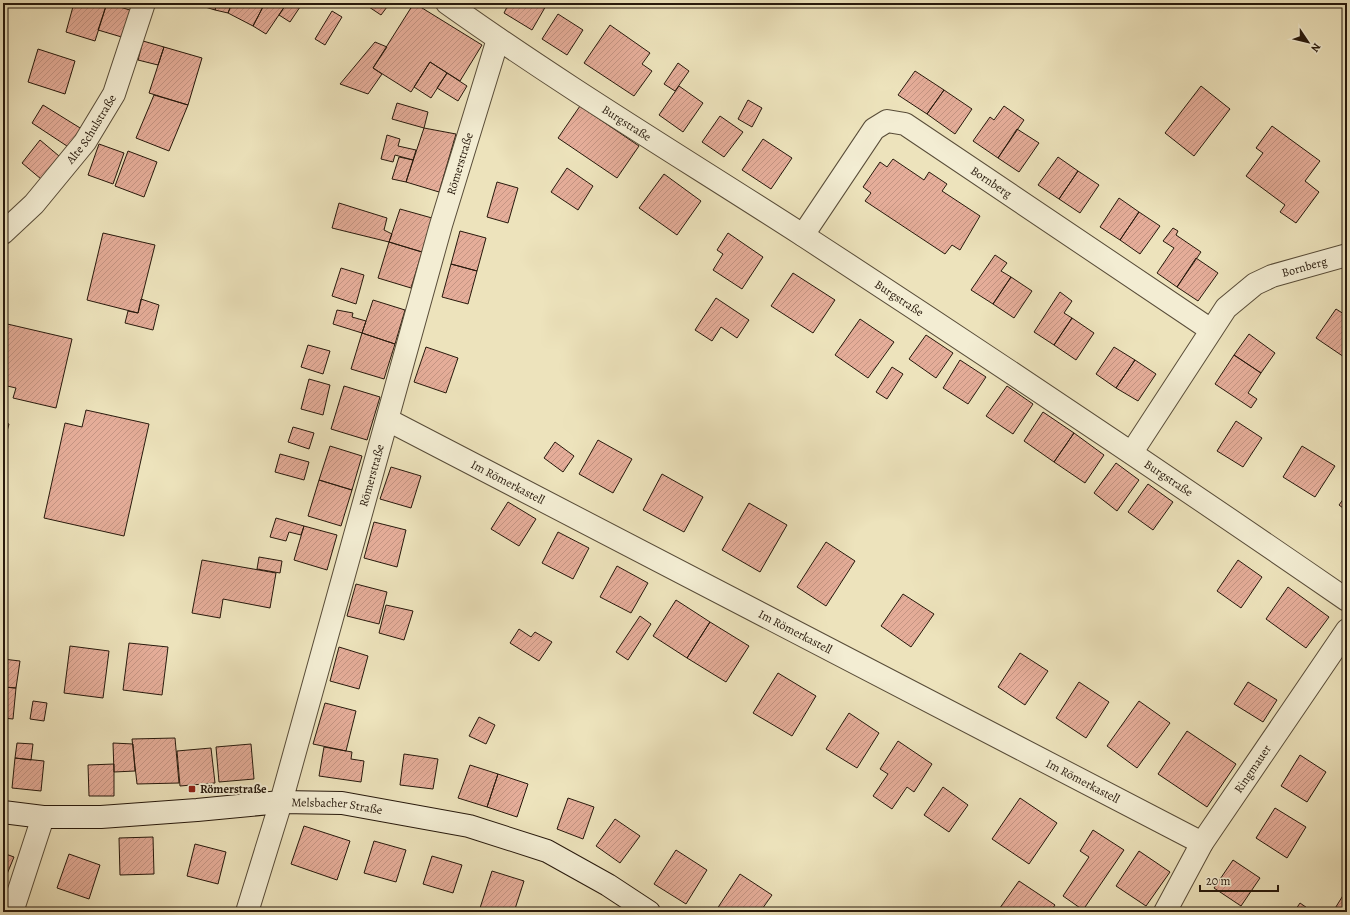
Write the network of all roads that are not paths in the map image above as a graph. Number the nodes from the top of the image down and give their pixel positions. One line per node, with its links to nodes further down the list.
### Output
1 (144, 3): 4 (street, Alte Schulstraße)
2 (447, 3): 3 (street, Burgstraße)
3 (498, 39): 5 (street, Burgstraße); 8 (street, Römerstraße)
4 (3, 233)
5 (803, 235): 7 (street, Bornberg); 9 (street, Burgstraße)
6 (1347, 255): 7 (street, Bornberg)
7 (1211, 330): 9 (street, Bornberg)
8 (388, 420): 12 (street, Römerstraße); 15 (street, Im Römerkastell)
9 (1132, 452): 10 (street, Burgstraße)
10 (1347, 600)
11 (1347, 630): 15 (street, Ringmauer)
12 (281, 802): 14 (street, Melsbacher Straße); 18 (street, Römerstraße); 19 (street, Melsbacher Straße)
13 (3, 812): 14 (street, Melsbacher Straße)
14 (43, 816): 17 (street)
15 (1202, 843): 16 (street, Ringmauer)
16 (1172, 910)
17 (12, 912)
18 (247, 912)
19 (649, 912)

